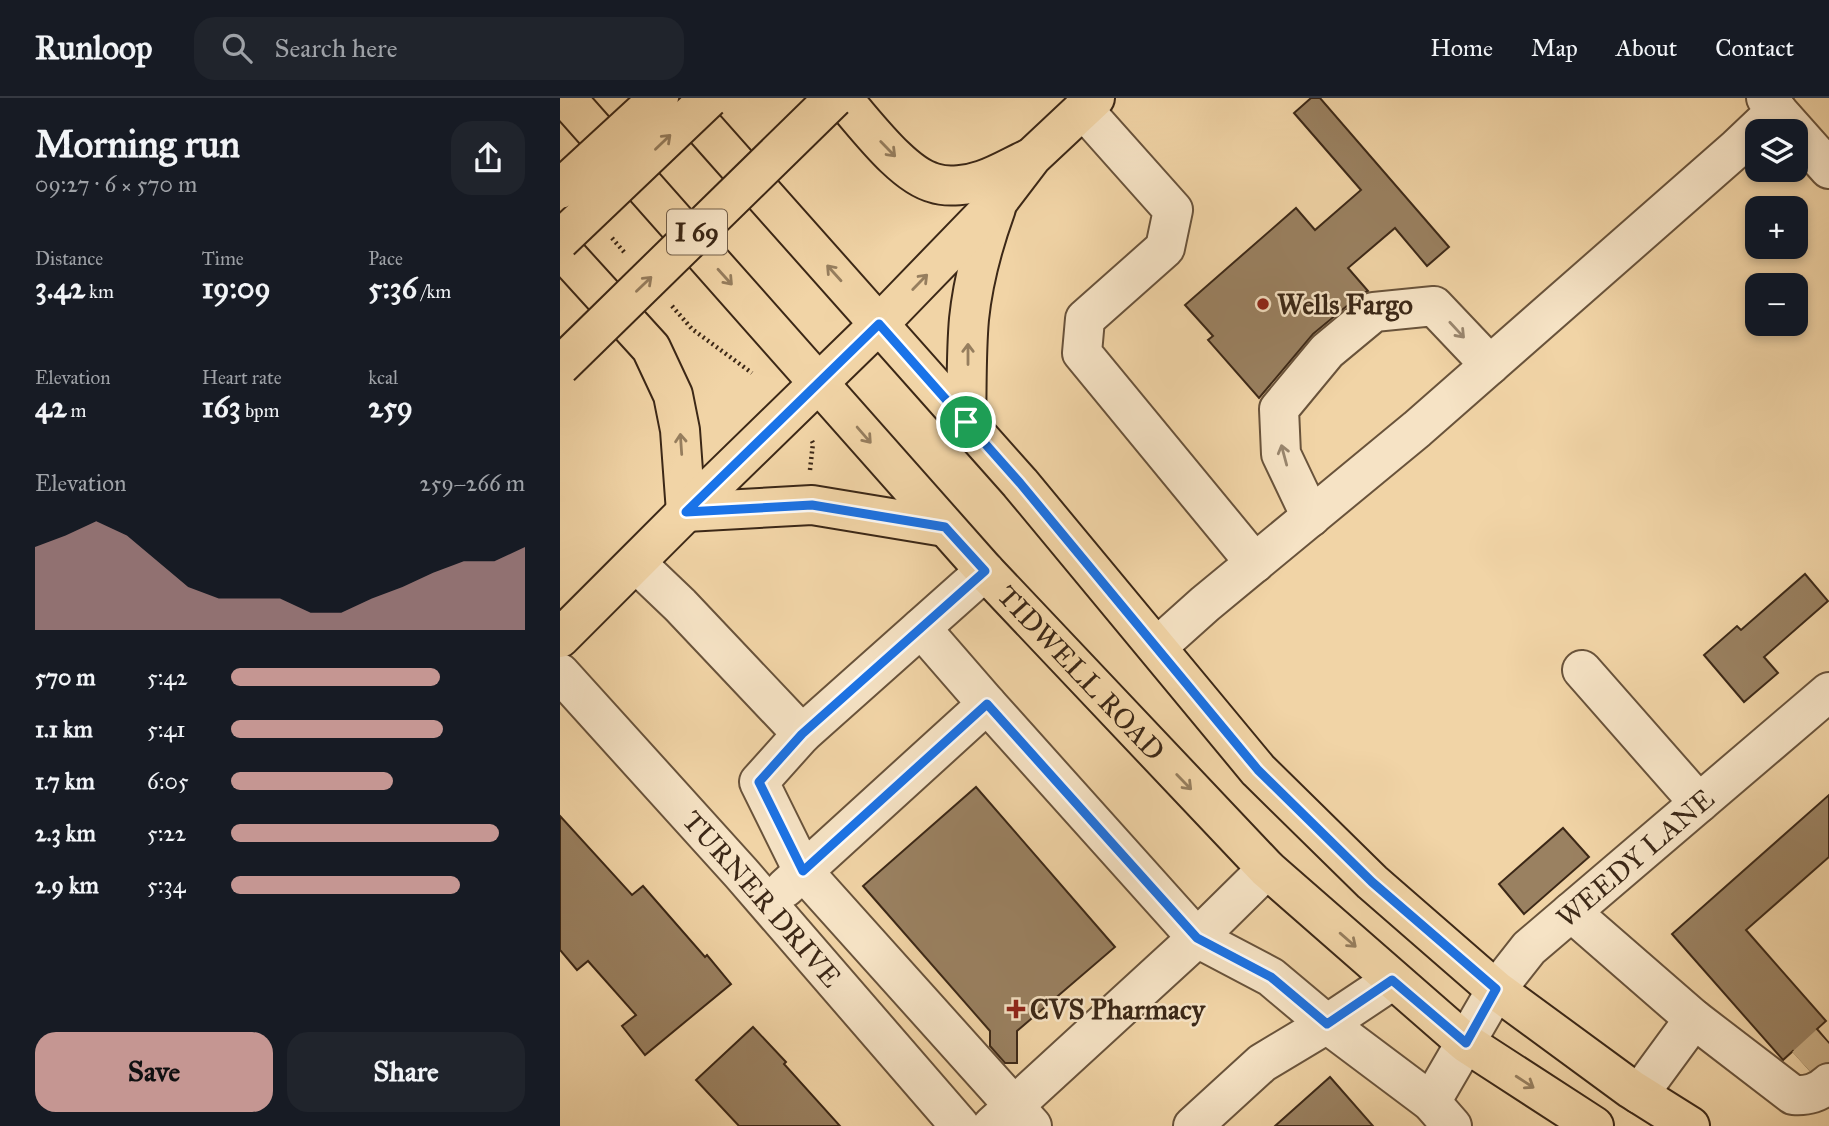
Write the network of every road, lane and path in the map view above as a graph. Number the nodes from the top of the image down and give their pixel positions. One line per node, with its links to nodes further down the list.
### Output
1 (566, 98): 18 (main road, TIDWELL ROAD, one-way to 18)
2 (659, 98): 11 (main road, bridge)
3 (678, 98): 15 (main road, one-way to 3)
4 (709, 98): 13 (main road, one-way to 4, bridge)
5 (834, 98): 17 (main road, I 69, one-way to 5, bridge)
6 (842, 98): 9 (main road, one-way to 9)
7 (1089, 104): 9 (main road); 25 (street)
8 (1772, 104): 10 (street); 16 (street)
9 (1032, 157): 12 (main road)
10 (1829, 169)
11 (560, 189)
12 (1000, 199): 15 (main road, one-way to 12); 19 (main road, one-way to 12)
13 (560, 240)
14 (560, 248): 22 (main road, one-way to 14)
15 (879, 324): 18 (main road); 19 (main road)
16 (1490, 365): 23 (street); 23 (street, one-way to 16)
17 (560, 366)
18 (819, 384): 22 (main road); 24 (main road, TIDWELL ROAD, one-way to 24)
19 (966, 422): 30 (main road)
20 (809, 438): 21 (path)
21 (810, 470)
22 (686, 512): 24 (main road); 26 (main road)
23 (1311, 517): 25 (street)
24 (945, 527): 27 (main road, TIDWELL ROAD)
25 (1255, 562): 30 (street)
26 (636, 563): 29 (main road); 35 (street)
27 (985, 571): 28 (street); 37 (main road, TIDWELL ROAD, one-way to 37)
28 (921, 628): 34 (street); 35 (street)
29 (560, 638)
30 (1157, 647): 43 (main road)
31 (1582, 670): 36 (street)
32 (560, 673): 39 (street, TURNER DRIVE)
33 (1829, 692): 36 (street, WEEDY LANE)
34 (987, 704): 38 (street); 41 (street)
35 (802, 734): 38 (street)
36 (1699, 803): 40 (street, WEEDY LANE)
37 (1267, 869): 41 (street); 42 (main road, TIDWELL ROAD, one-way to 42)
38 (803, 871): 39 (street); 50 (street)
39 (768, 904): 51 (street, TURNER DRIVE)
40 (1571, 912): 43 (street, WEEDY LANE); 44 (street)
41 (1197, 938): 45 (street); 50 (street)
42 (1392, 980): 45 (street); 46 (main road, TIDWELL ROAD)
43 (1496, 989): 46 (street, WEEDY LANE); 48 (main road)
44 (1694, 1019): 47 (street); 48 (street)
45 (1327, 1024): 49 (street); 52 (street)
46 (1466, 1043): 49 (street, WEEDY LANE); 53 (main road, TIDWELL ROAD, one-way to 53)
47 (1806, 1079)
48 (1639, 1094): 54 (main road)
49 (1441, 1114)
50 (1013, 1119)
51 (960, 1126)
52 (1194, 1126)
53 (1594, 1126)
54 (1690, 1126)

